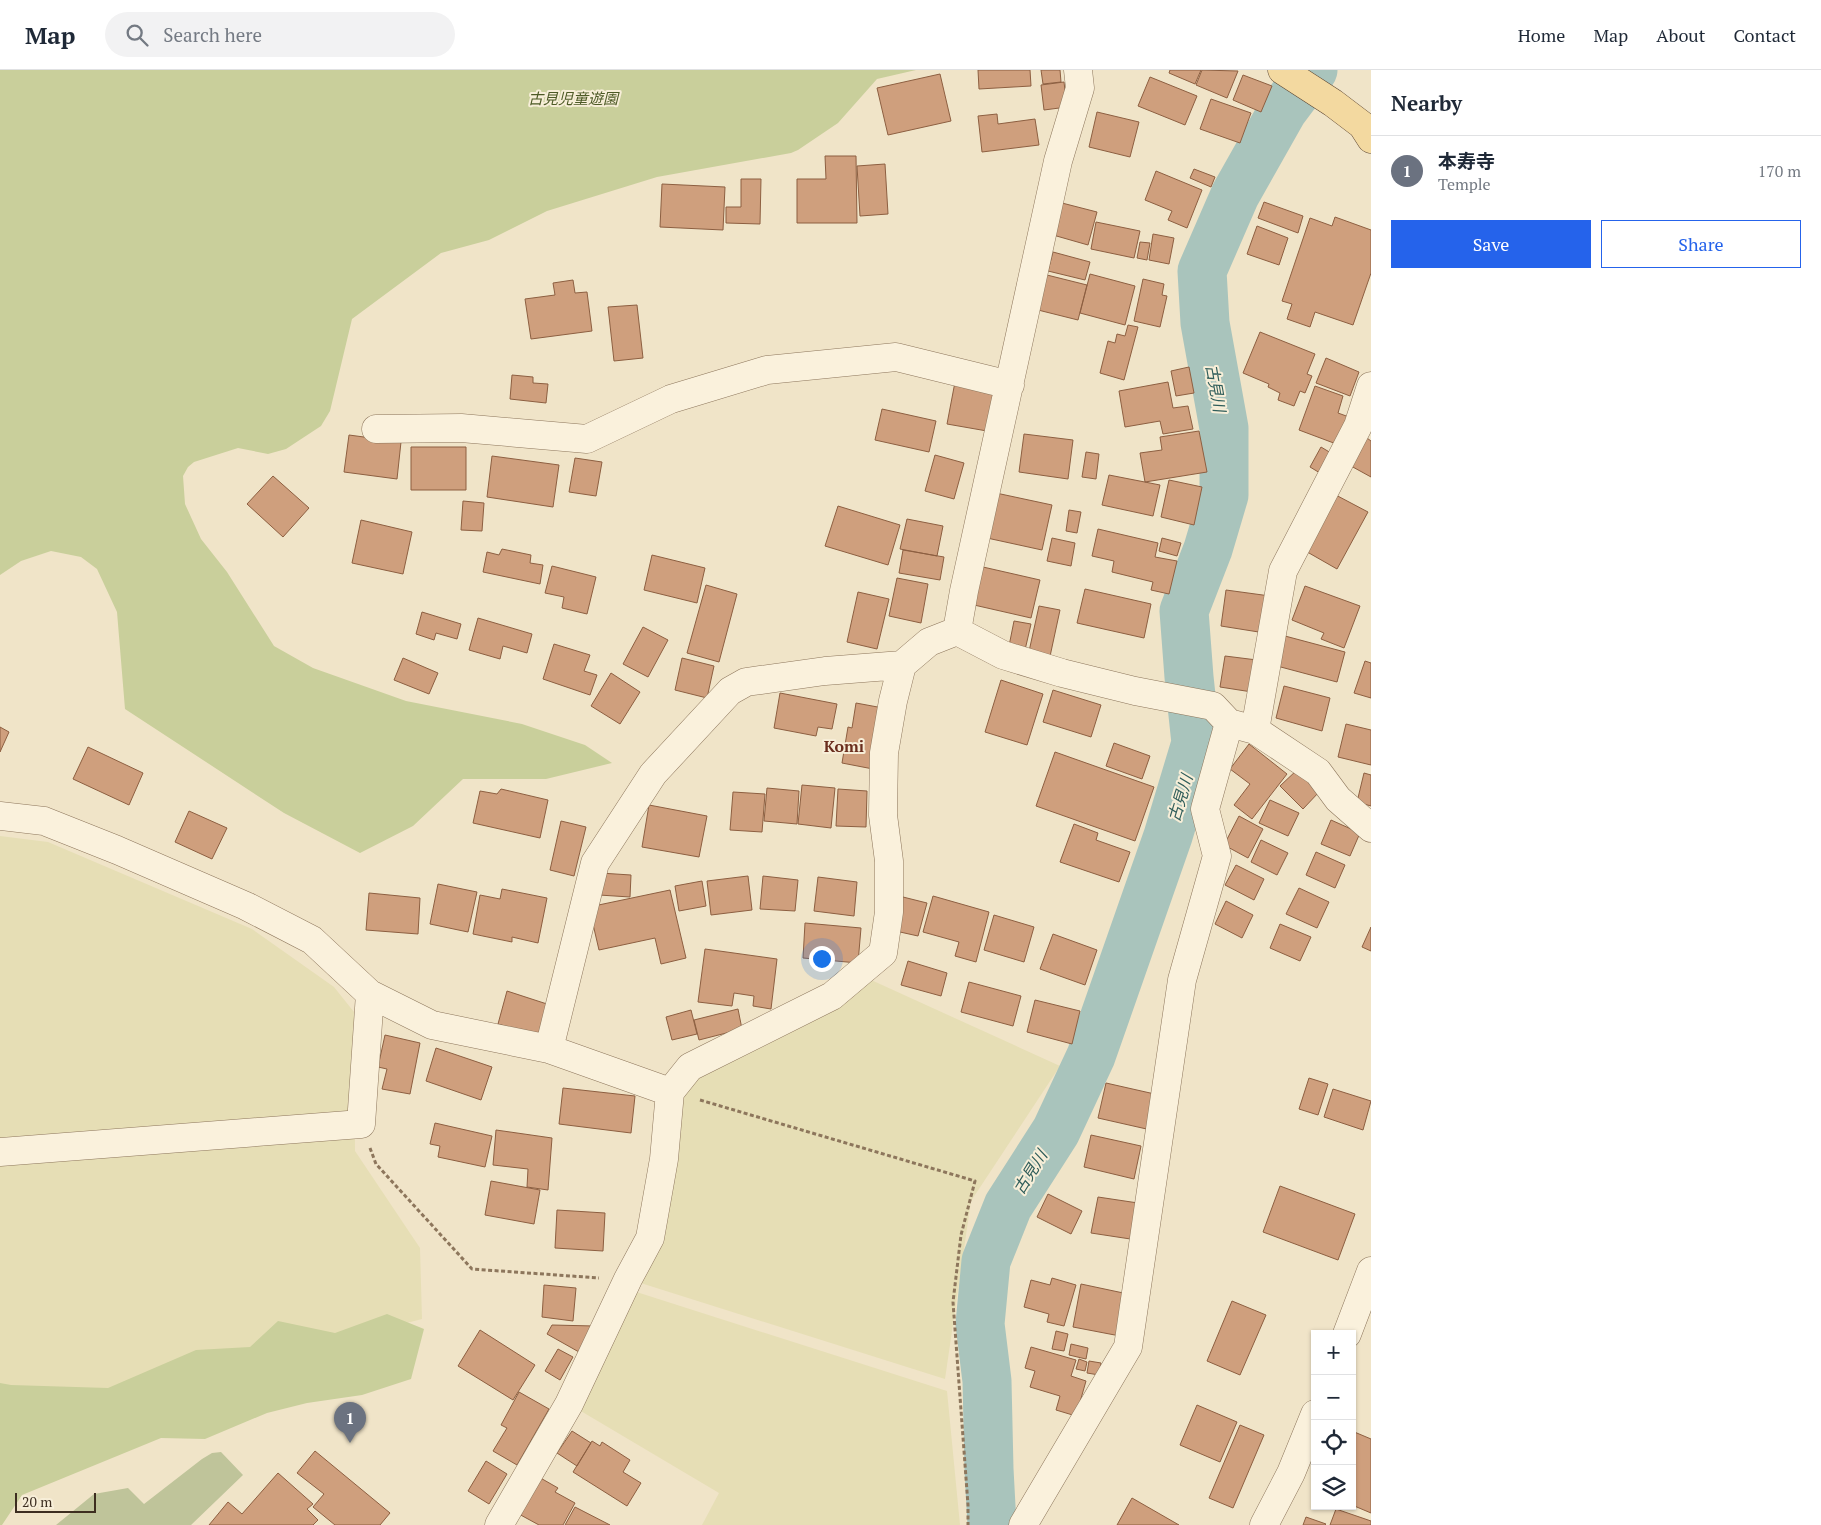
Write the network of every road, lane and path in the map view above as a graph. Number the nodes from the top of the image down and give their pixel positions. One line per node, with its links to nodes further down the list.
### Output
1 (1078, 70): 4 (street)
2 (1285, 71): 3 (main road)
3 (1371, 139)
4 (1010, 385): 6 (street); 7 (street)
5 (1371, 386): 10 (street)
6 (376, 429)
7 (957, 631): 8 (street); 9 (street)
8 (902, 665): 14 (street); 15 (street)
9 (1228, 722): 10 (street); 24 (street)
10 (1255, 730): 12 (street)
11 (0, 816): 13 (street)
12 (1371, 828)
13 (370, 994): 14 (street); 16 (street)
14 (549, 1049): 15 (street)
15 (670, 1092): 19 (street); 23 (path)
16 (361, 1124): 17 (street); 19 (path)
17 (0, 1152)
18 (1371, 1271): 20 (street)
19 (628, 1279): 22 (street)
20 (1349, 1330)
21 (1313, 1420): 25 (street)
22 (499, 1525)
23 (968, 1525)
24 (1023, 1525)
25 (1264, 1525)

